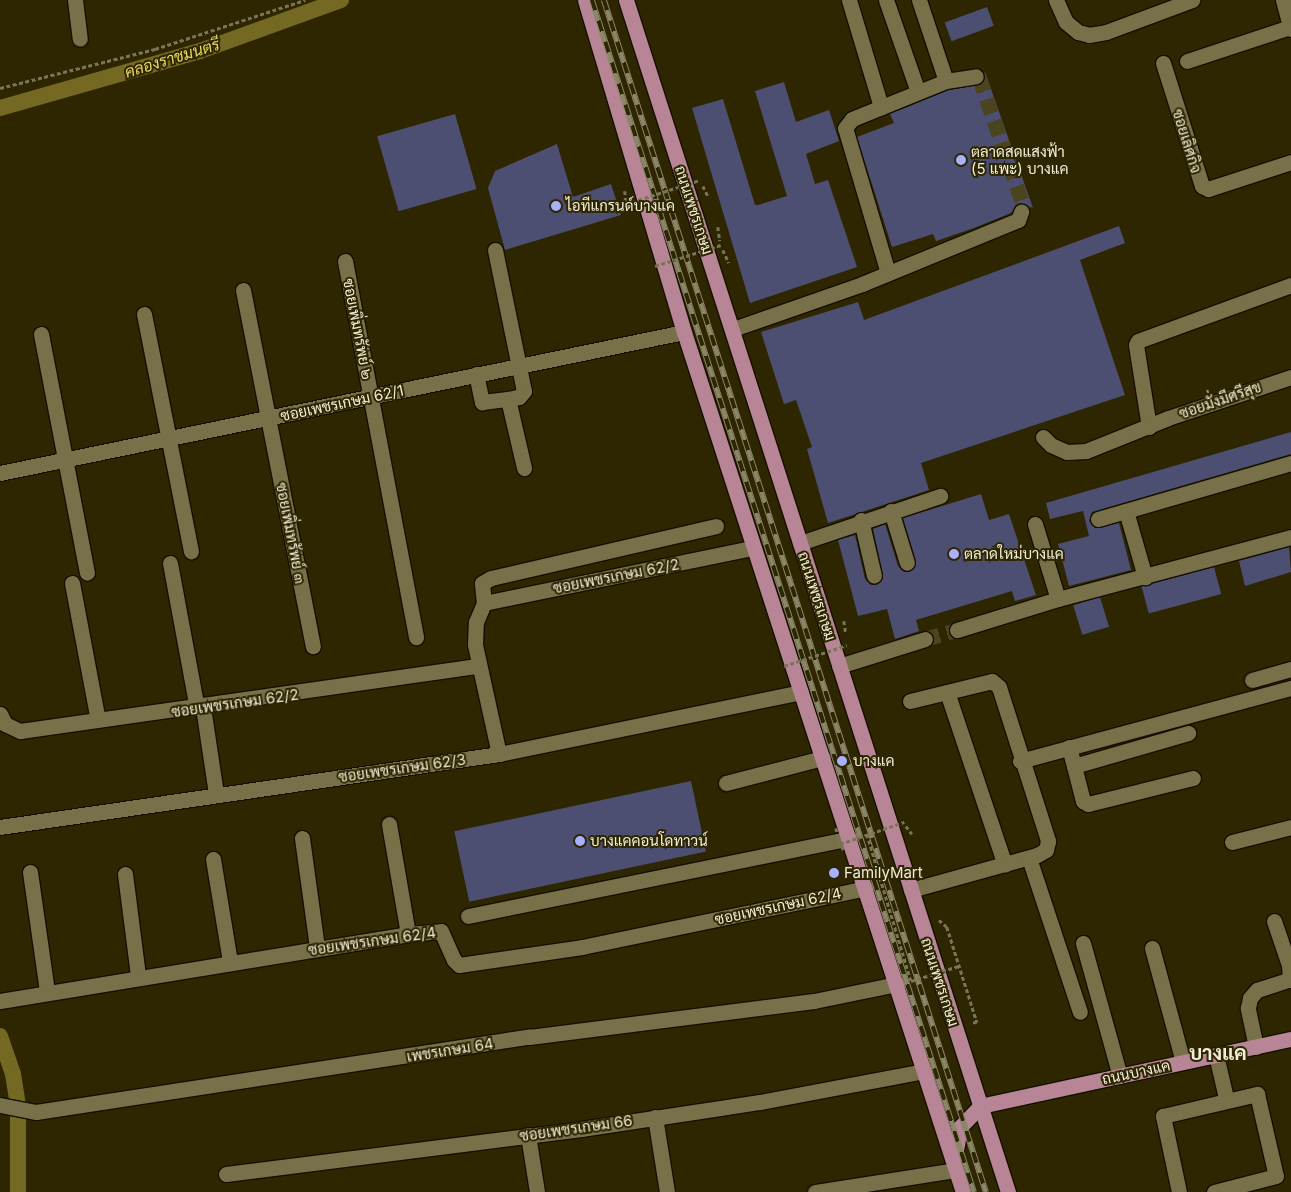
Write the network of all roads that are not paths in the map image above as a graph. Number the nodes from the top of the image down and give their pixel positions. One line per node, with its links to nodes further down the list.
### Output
1 (75, 0): 11 (street)
2 (585, 0): 27 (main road)
3 (626, 0): 26 (main road, ถนนเพชรเกษม)
4 (849, 0): 17 (street)
5 (886, 0): 16 (street)
6 (919, 0): 15 (street)
7 (1056, 0): 8 (street)
8 (1193, 0)
9 (1283, 0): 10 (street)
10 (1291, 28): 12 (street)
11 (80, 39)
12 (1187, 61)
13 (1163, 63): 18 (street, ซอยเลิศกิจ)
14 (976, 76): 15 (street)
15 (946, 80): 16 (street)
16 (918, 92): 17 (street)
17 (881, 107): 22 (street)
18 (1291, 162)
19 (1021, 212): 22 (street)
20 (495, 250): 29 (street)
21 (344, 261): 32 (street, ซอยเพิ่มทรัพย์ ๒)
22 (888, 273): 26 (street)
23 (1291, 285): 35 (street)
24 (243, 290): 34 (street, ซอยเพิ่มทรัพย์ ๓)
25 (144, 314): 37 (street)
26 (733, 329): 50 (main road, ถนนเพชรเกษม)
27 (684, 332): 29 (street, ซอยเพชรเกษม 62/1); 51 (main road)
28 (41, 334): 38 (street)
29 (520, 366): 30 (street, ซอยเพชรเกษม 62/1); 33 (street)
30 (476, 374): 32 (street, ซอยเพชรเกษม 62/1); 33 (street)
31 (1291, 377): 35 (street, ซอยมั่งมีศรีสุข)
32 (371, 397): 34 (street, ซอยเพชรเกษม 62/1); 66 (street, ซอยเพิ่มทรัพย์ ๒)
33 (508, 399): 40 (street)
34 (268, 420): 37 (street, ซอยเพชรเกษม 62/1); 68 (street, ซอยเพิ่มทรัพย์ ๓)
35 (1150, 427): 36 (street, ซอยมั่งมีศรีสุข)
36 (1043, 437)
37 (168, 441): 38 (street, ซอยเพชรเกษม 62/1); 52 (street)
38 (65, 462): 41 (street, ซอยเพชรเกษม 62/1); 57 (street)
39 (1291, 463): 44 (street)
40 (524, 468)
41 (0, 474)
42 (940, 496): 43 (street)
43 (891, 511): 45 (street); 55 (street)
44 (1126, 511): 46 (street); 59 (street)
45 (860, 520): 50 (street); 58 (street)
46 (1098, 520)
47 (1035, 524): 63 (street)
48 (716, 526): 53 (street)
49 (1291, 538): 59 (street)
50 (800, 543): 70 (main road, ถนนเพชรเกษม)
51 (753, 548): 61 (street, ซอยเพชรเกษม 62/2); 74 (main road)
52 (191, 551)
53 (574, 559): 56 (street); 61 (street)
54 (170, 563): 77 (street)
55 (908, 564)
56 (521, 571): 62 (street); 64 (street)
57 (87, 573)
58 (874, 576)
59 (1145, 577): 63 (street)
60 (72, 583): 79 (street)
61 (580, 583): 62 (street, ซอยเพชรเกษม 62/2)
62 (528, 593): 64 (street, ซอยเพชรเกษม 62/2)
63 (1058, 599): 65 (street)
64 (484, 603): 69 (street)
65 (957, 630)
66 (416, 637)
67 (925, 639): 70 (street)
68 (313, 646)
69 (477, 666): 77 (street, ซอยเพชรเกษม 62/2); 82 (street)
70 (839, 666): 101 (main road, ถนนเพชรเกษม)
71 (1291, 669): 72 (street)
72 (1252, 680)
73 (1291, 688): 81 (street)
74 (801, 692): 82 (street, ซอยเพชรเกษม 62/3); 83 (main road)
75 (947, 692): 76 (street); 84 (street); 97 (street)
76 (910, 701)
77 (200, 708): 79 (street, ซอยเพชรเกษม 62/2); 88 (street)
78 (0, 714): 79 (street, ซอยเพชรเกษม 62/2)
79 (98, 720)
80 (1188, 733): 85 (street)
81 (1069, 747): 84 (street); 85 (street)
82 (498, 754): 88 (street, ซอยเพชรเกษม 62/3)
83 (823, 758): 87 (street); 94 (main road)
84 (1020, 761): 95 (street)
85 (1074, 766): 86 (street)
86 (1193, 778)
87 (726, 783)
88 (216, 794): 90 (street, ซอยเพชรเกษม 62/3)
89 (389, 824): 104 (street)
90 (0, 827)
91 (1291, 828): 93 (street)
92 (302, 838): 106 (street)
93 (1232, 842)
94 (844, 844): 100 (main road); 102 (street)
95 (1029, 858): 97 (street); 114 (street)
96 (213, 859): 108 (street)
97 (1005, 865): 101 (street)
98 (30, 872): 112 (street)
99 (125, 874): 109 (street)
100 (866, 888): 104 (street, ซอยเพชรเกษม 62/4); 111 (main road)
101 (911, 890): 123 (main road, ถนนเพชรเกษม)
102 (468, 916)
103 (1274, 920): 110 (street)
104 (408, 934): 106 (street, ซอยเพชรเกษม 62/4)
105 (1083, 943): 120 (street)
106 (317, 948): 108 (street, ซอยเพชรเกษม 62/4)
107 (1152, 948): 118 (street)
108 (230, 962): 109 (street, ซอยเพชรเกษม 62/4)
109 (138, 976): 112 (street, ซอยเพชรเกษม 62/4)
110 (1291, 979): 116 (street)
111 (897, 984): 119 (main road); 122 (street, เพชรเกษม 64)
112 (47, 991): 113 (street, ซอยเพชรเกษม 62/4)
113 (1, 1000)
114 (1080, 1012)
115 (1291, 1039): 116 (main road, ถนนบางแค)
116 (1256, 1046): 117 (main road, ถนนบางแค)
117 (1216, 1055): 118 (main road, ถนนบางแค); 121 (street)
118 (1183, 1062): 120 (main road, ถนนบางแค)
119 (924, 1072): 124 (street, ซอยเพชรเกษม 66); 126 (main road)
120 (1120, 1076): 123 (main road, ถนนบางแค)
121 (1226, 1098): 133 (street); 134 (street)
122 (2, 1105)
123 (980, 1106): 126 (main road); 132 (main road, ถนนเพชรเกษม)
124 (654, 1117): 125 (street, ซอยเพชรเกษม 66); 129 (street)
125 (528, 1135): 127 (street, ซอยเพชรเกษม 66); 128 (street)
126 (955, 1170): 130 (street); 131 (main road)
127 (226, 1174)
128 (537, 1192)
129 (667, 1192)
130 (815, 1192)
131 (963, 1192)
132 (1008, 1192)
133 (1179, 1192)
134 (1214, 1192)

